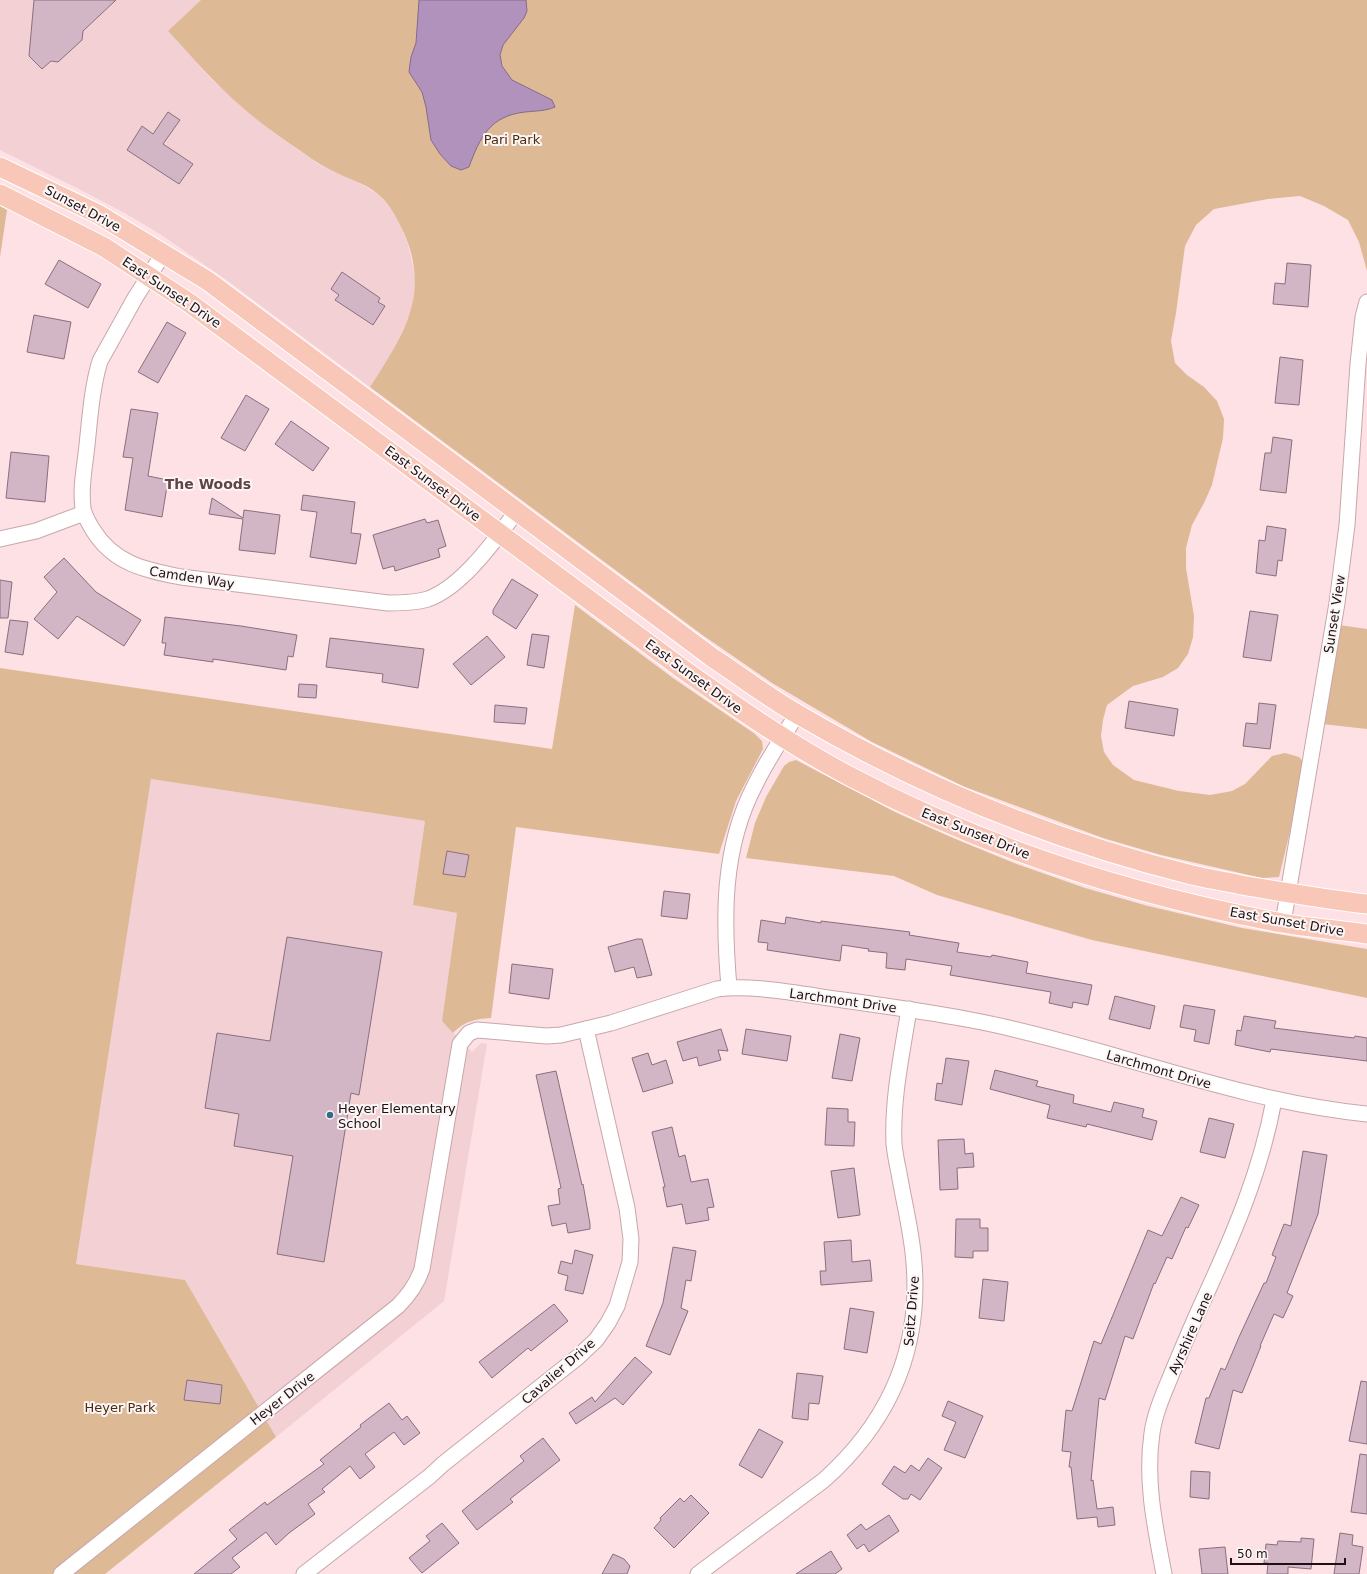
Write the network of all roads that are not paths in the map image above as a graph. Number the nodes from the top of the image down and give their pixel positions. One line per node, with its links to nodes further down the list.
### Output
1 (0, 167): 4 (main road, Sunset Drive)
2 (0, 194): 3 (main road, Sunset Drive)
3 (104, 247): 5 (main road, East Sunset Drive)
4 (163, 254): 5 (street, Camden Way); 7 (main road, East Sunset Drive)
5 (149, 275): 8 (street, Camden Way); 9 (main road, East Sunset Drive)
6 (1367, 302): 13 (street, Sunset View)
7 (516, 512): 9 (street, Camden Way); 11 (main road, East Sunset Drive)
8 (84, 513): 9 (street, Camden Way); 10 (street)
9 (500, 533): 12 (main road, East Sunset Drive)
10 (0, 539)
11 (797, 714): 12 (street); 13 (main road, East Sunset Drive)
12 (783, 737): 15 (main road, East Sunset Drive); 17 (street)
13 (1288, 893): 14 (main road, East Sunset Drive); 15 (street, Sunset View)
14 (1367, 904)
15 (1283, 923): 16 (main road, East Sunset Drive)
16 (1367, 934)
17 (728, 987): 18 (street, Larchmont Drive); 19 (street, Larchmont Drive)
18 (909, 1009): 20 (street, Larchmont Drive); 25 (street, Seitz Drive)
19 (586, 1029): 22 (street, Larchmont Drive); 24 (street, Cavalier Drive)
20 (1274, 1100): 21 (street, Larchmont Drive); 26 (street, Ayrshire Lane)
21 (1367, 1114)
22 (436, 1181): 23 (street, Heyer Drive)
23 (61, 1574)
24 (304, 1574)
25 (698, 1574)
26 (1164, 1574)

